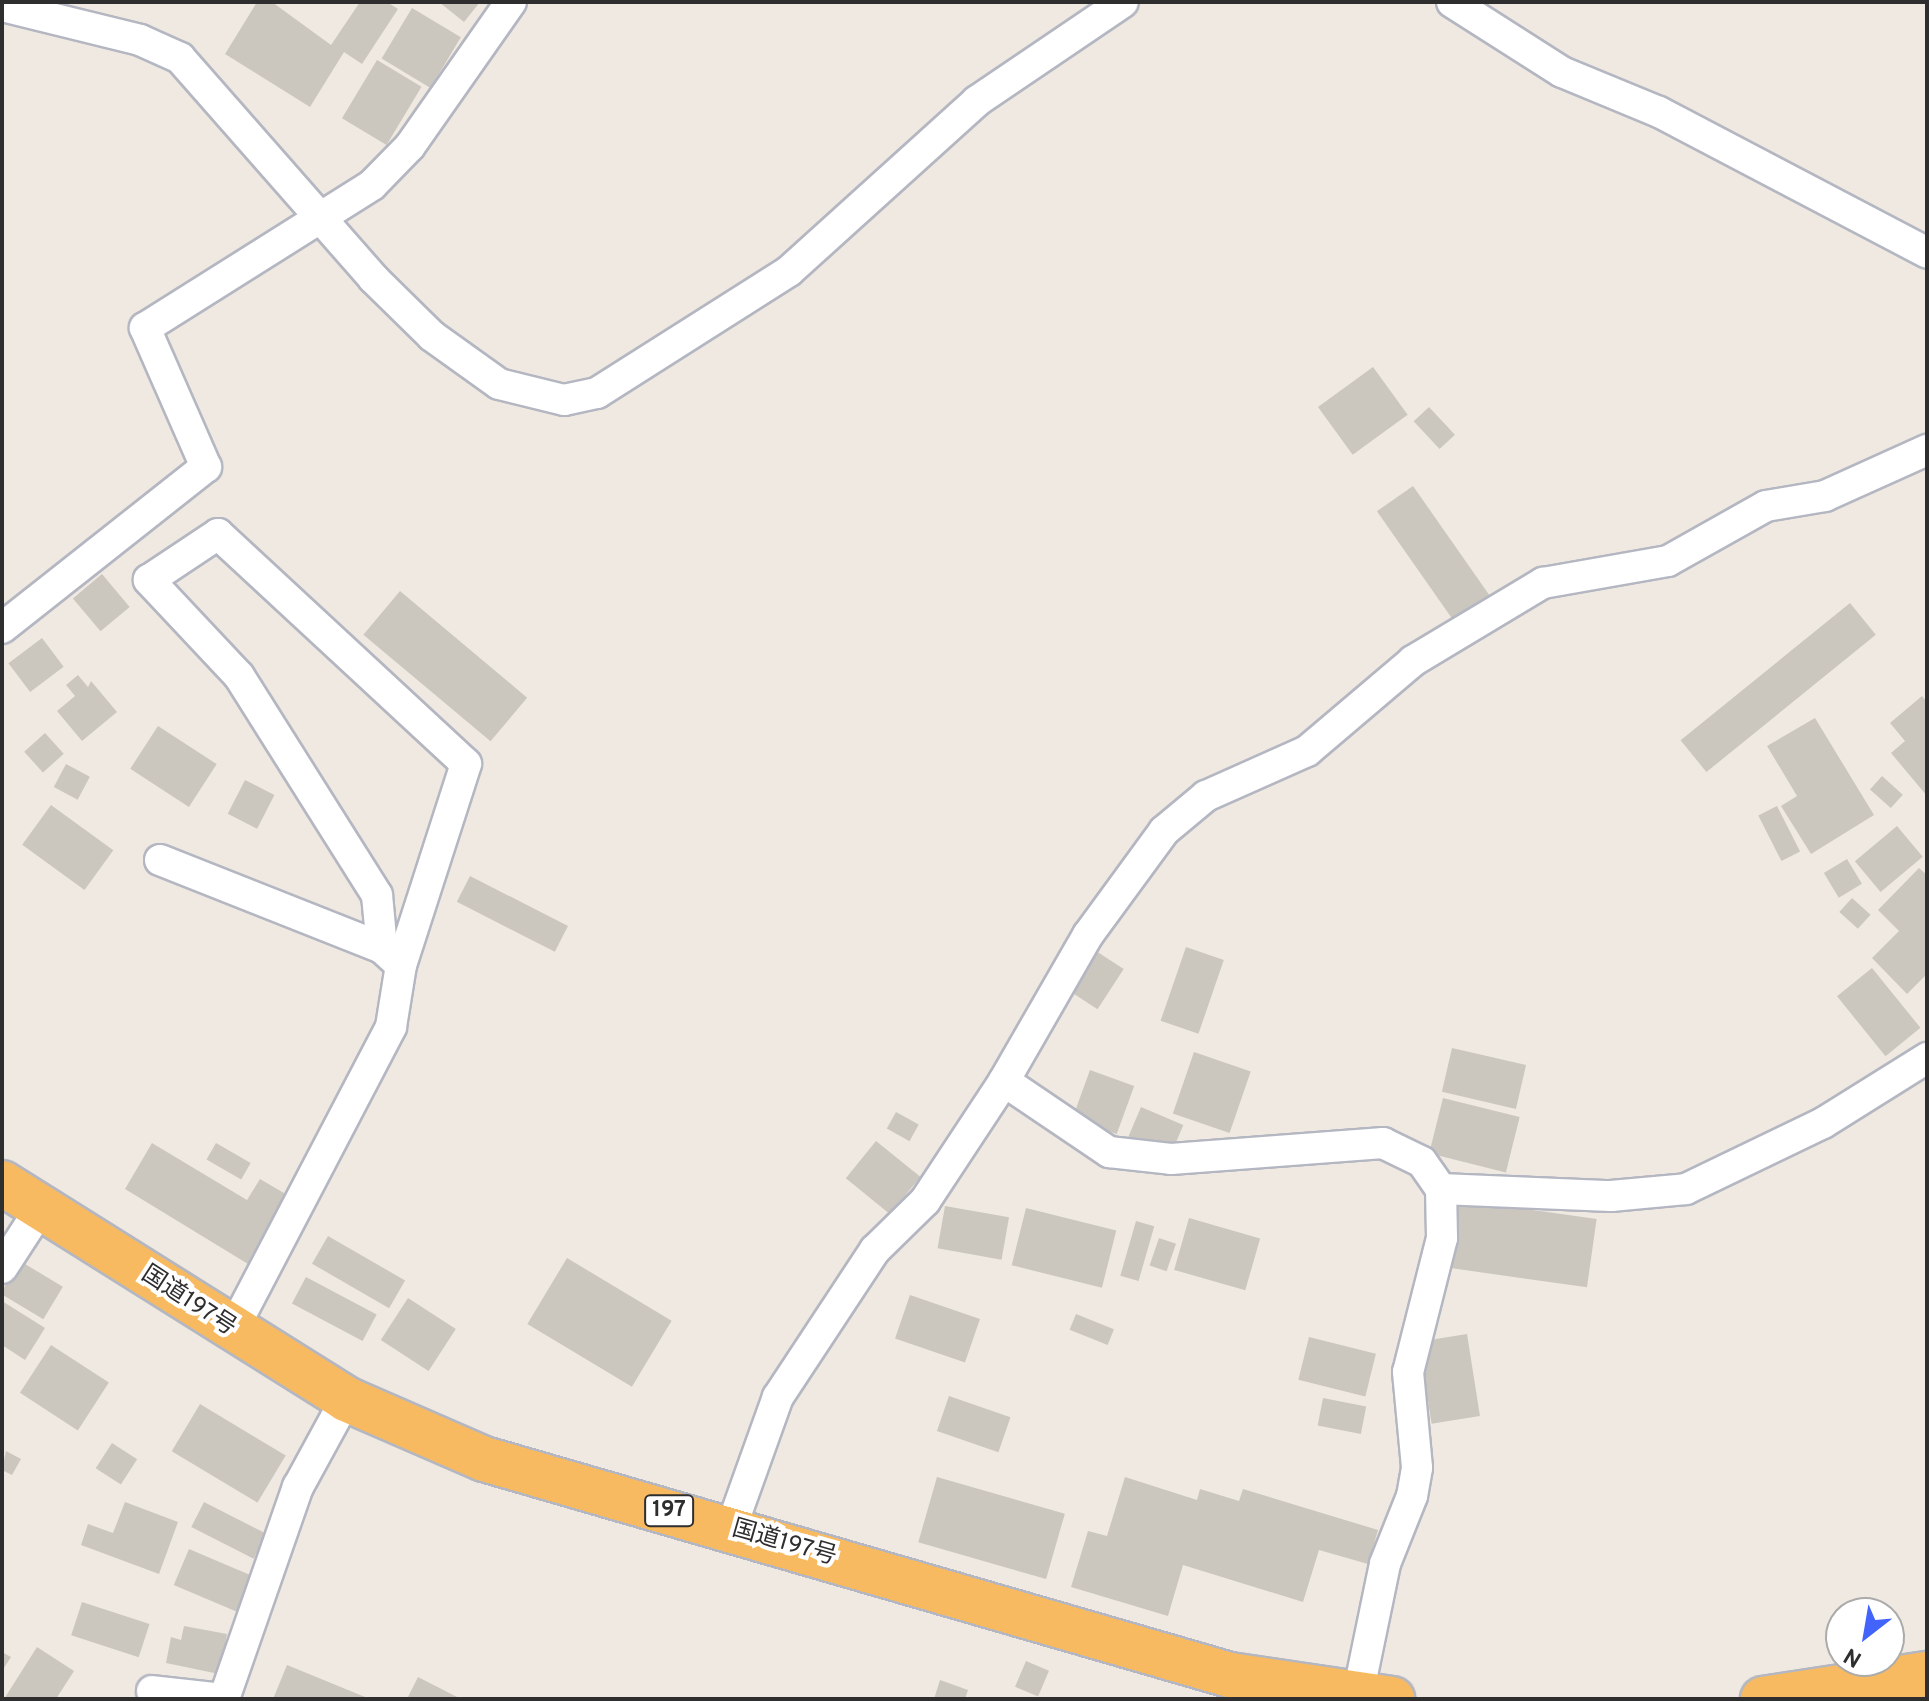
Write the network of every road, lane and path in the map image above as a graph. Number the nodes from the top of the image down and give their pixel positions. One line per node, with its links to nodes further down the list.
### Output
1 (511, 2): 5 (street)
2 (1123, 2): 5 (street)
3 (1452, 2): 6 (street)
4 (2, 6): 5 (street)
5 (323, 218): 8 (street)
6 (1927, 253)
7 (1927, 450): 12 (street)
8 (2, 628)
9 (160, 860): 10 (street)
10 (392, 957): 10 (street); 17 (street)
11 (1927, 1058): 14 (street)
12 (1004, 1081): 14 (street); 19 (street)
13 (2, 1183): 15 (highway, 国道197号 / 197)
14 (1441, 1189): 23 (street)
15 (41, 1208): 16 (street); 17 (highway, 国道197号 / 197)
16 (2, 1268)
17 (232, 1331): 18 (highway, 国道197号 / 197)
18 (346, 1399): 19 (highway, 国道197号 / 197); 21 (street)
19 (731, 1528): 22 (highway, 国道197号 / 197)
20 (1927, 1674): 24 (highway)
21 (152, 1691)
22 (1314, 1693): 23 (highway, 国道197号 / 197)
23 (1375, 1696)
24 (1763, 1699)

